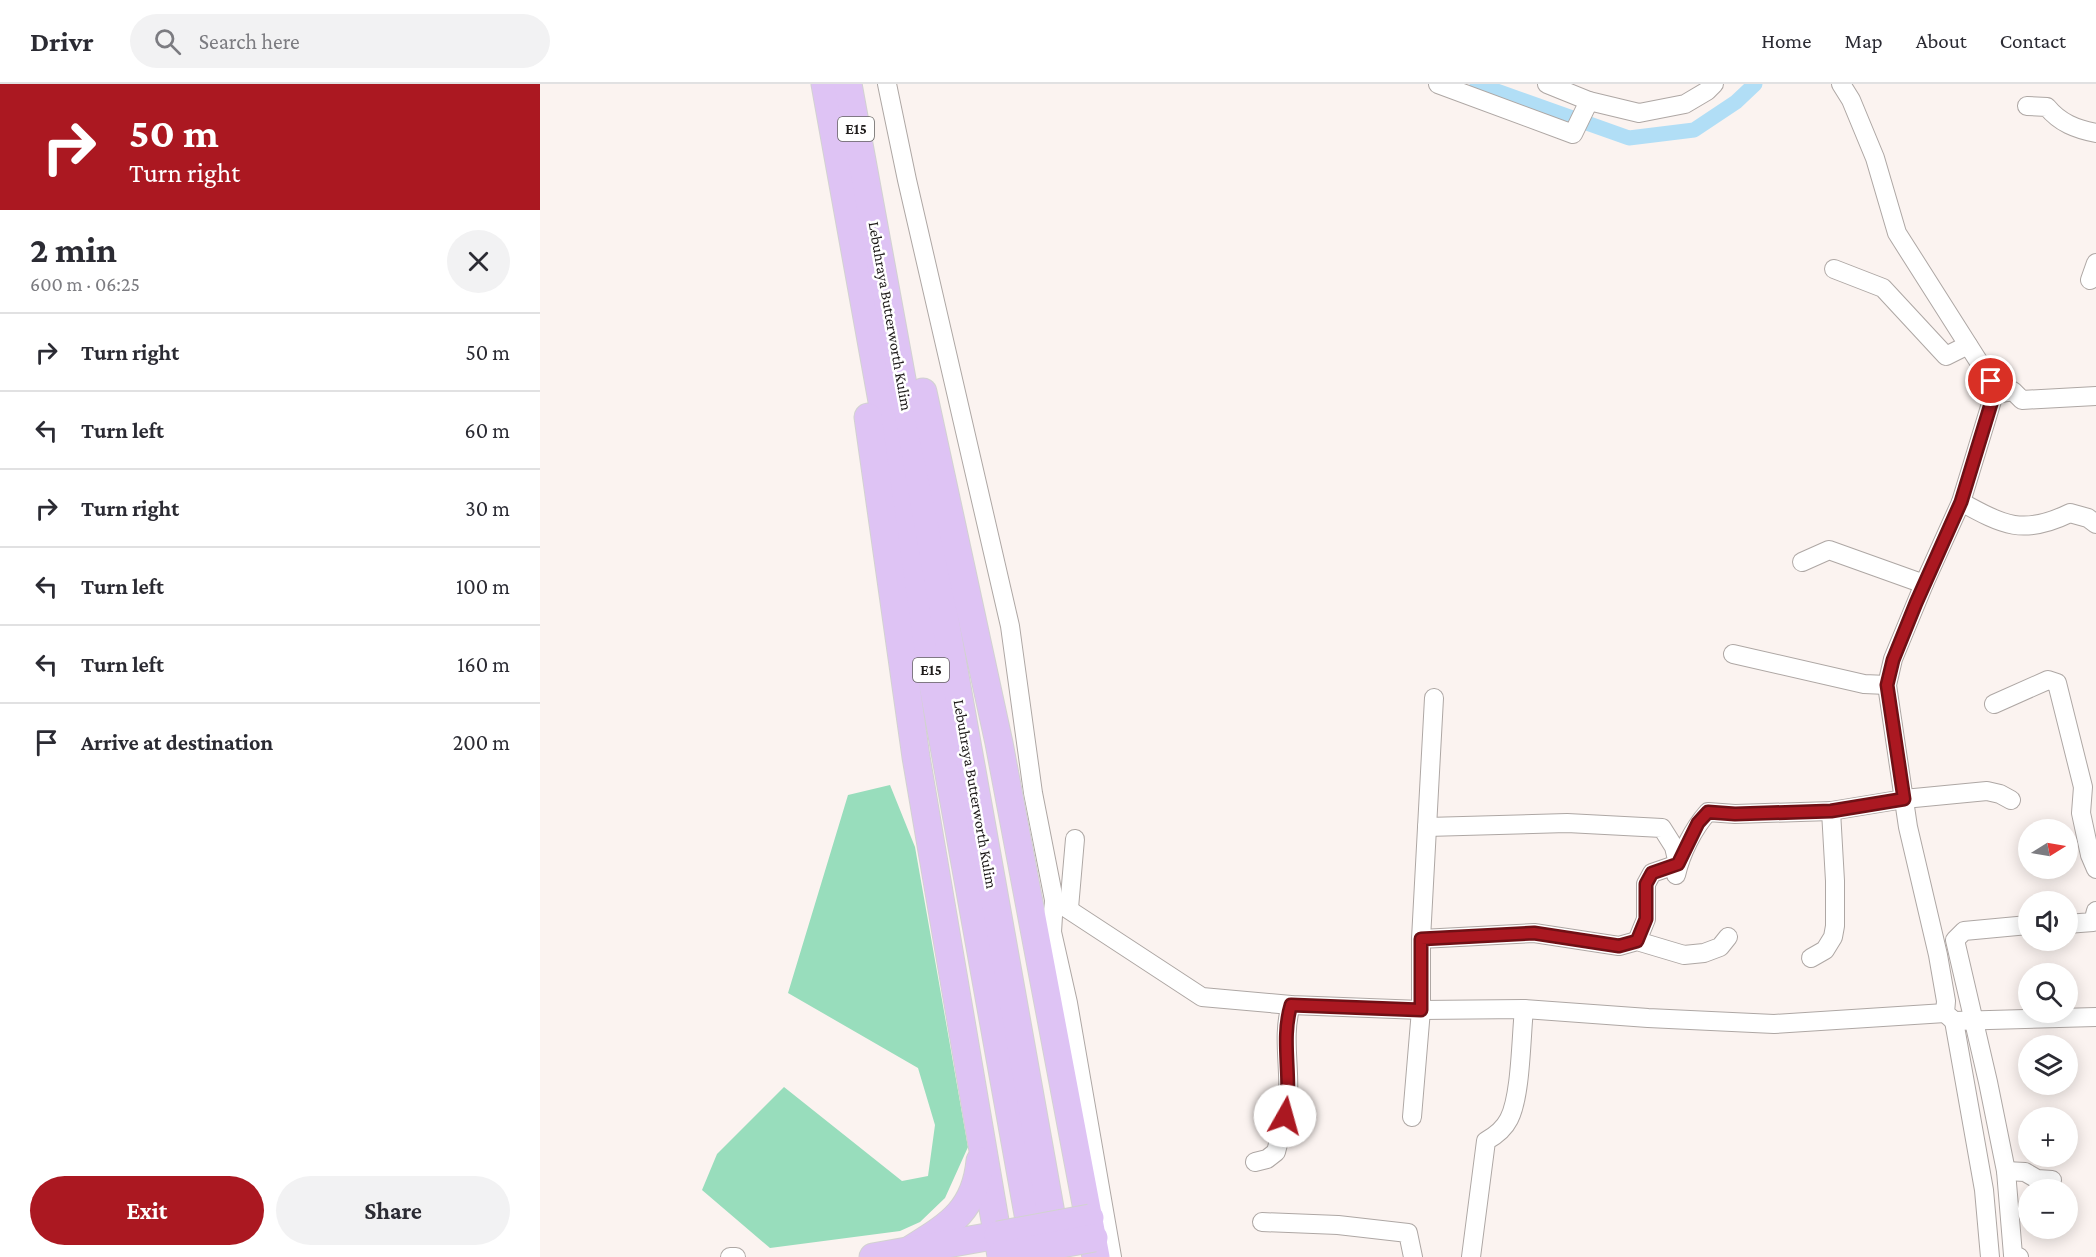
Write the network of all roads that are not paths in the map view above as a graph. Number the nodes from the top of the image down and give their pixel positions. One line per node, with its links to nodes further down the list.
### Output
1 (825, 84): 11 (highway, Lebuhraya Butterworth Kulim / E15)
2 (848, 84): 11 (highway, Lebuhraya Butterworth Kulim / E15)
3 (887, 84): 32 (street)
4 (1437, 84): 8 (street)
5 (1547, 84): 8 (street)
6 (1714, 84): 8 (street)
7 (1841, 84): 13 (street)
8 (1586, 105)
9 (2027, 106): 10 (street)
10 (2096, 133)
11 (853, 175): 47 (highway); 52 (highway); 58 (highway, Lebuhraya Butterworth Kulim / E15); 59 (highway, Lebuhraya Butterworth Kulim / E15)
12 (1834, 269): 13 (street)
13 (1968, 345): 14 (street)
14 (1994, 394): 15 (street); 16 (street)
15 (2096, 396)
16 (1961, 502): 17 (street); 19 (street)
17 (2096, 524)
18 (1802, 562): 19 (street)
19 (1924, 584): 21 (street)
20 (1733, 654): 21 (street)
21 (1887, 685): 25 (street)
22 (1434, 698): 28 (street)
23 (1994, 704): 24 (street)
24 (2090, 782): 31 (street)
25 (1904, 799): 26 (street); 27 (street); 43 (street)
26 (2011, 800)
27 (1831, 811): 30 (street); 39 (street)
28 (1427, 827): 30 (street); 37 (street)
29 (1075, 839): 32 (street)
30 (1677, 869): 38 (street)
31 (2096, 869)
32 (1061, 904): 40 (street); 60 (street)
33 (2096, 911): 34 (street)
34 (2078, 923)
35 (2018, 926): 45 (street)
36 (1728, 937): 38 (street)
37 (1421, 939): 38 (street); 42 (street)
38 (1637, 941)
39 (1811, 958)
40 (1291, 1005): 42 (street); 48 (street)
41 (1524, 1009): 42 (street); 43 (street); 62 (street)
42 (1421, 1010): 46 (street)
43 (1950, 1017): 45 (street); 63 (street)
44 (2096, 1017): 45 (street)
45 (1974, 1022): 49 (street)
46 (1412, 1117)
47 (982, 1145): 53 (highway); 54 (highway)
48 (1255, 1162)
49 (2006, 1171): 50 (street); 64 (street)
50 (2037, 1179)
51 (1262, 1222): 61 (street)
52 (1093, 1238): 54 (highway, bridge)
53 (908, 1251): 54 (highway); 57 (highway)
54 (997, 1251)
55 (730, 1257): 56 (street)
56 (736, 1257)
57 (873, 1257)
58 (1035, 1257)
59 (1058, 1257)
60 (1112, 1257)
61 (1413, 1257)
62 (1471, 1257)
63 (1990, 1257)
64 (2019, 1257)

